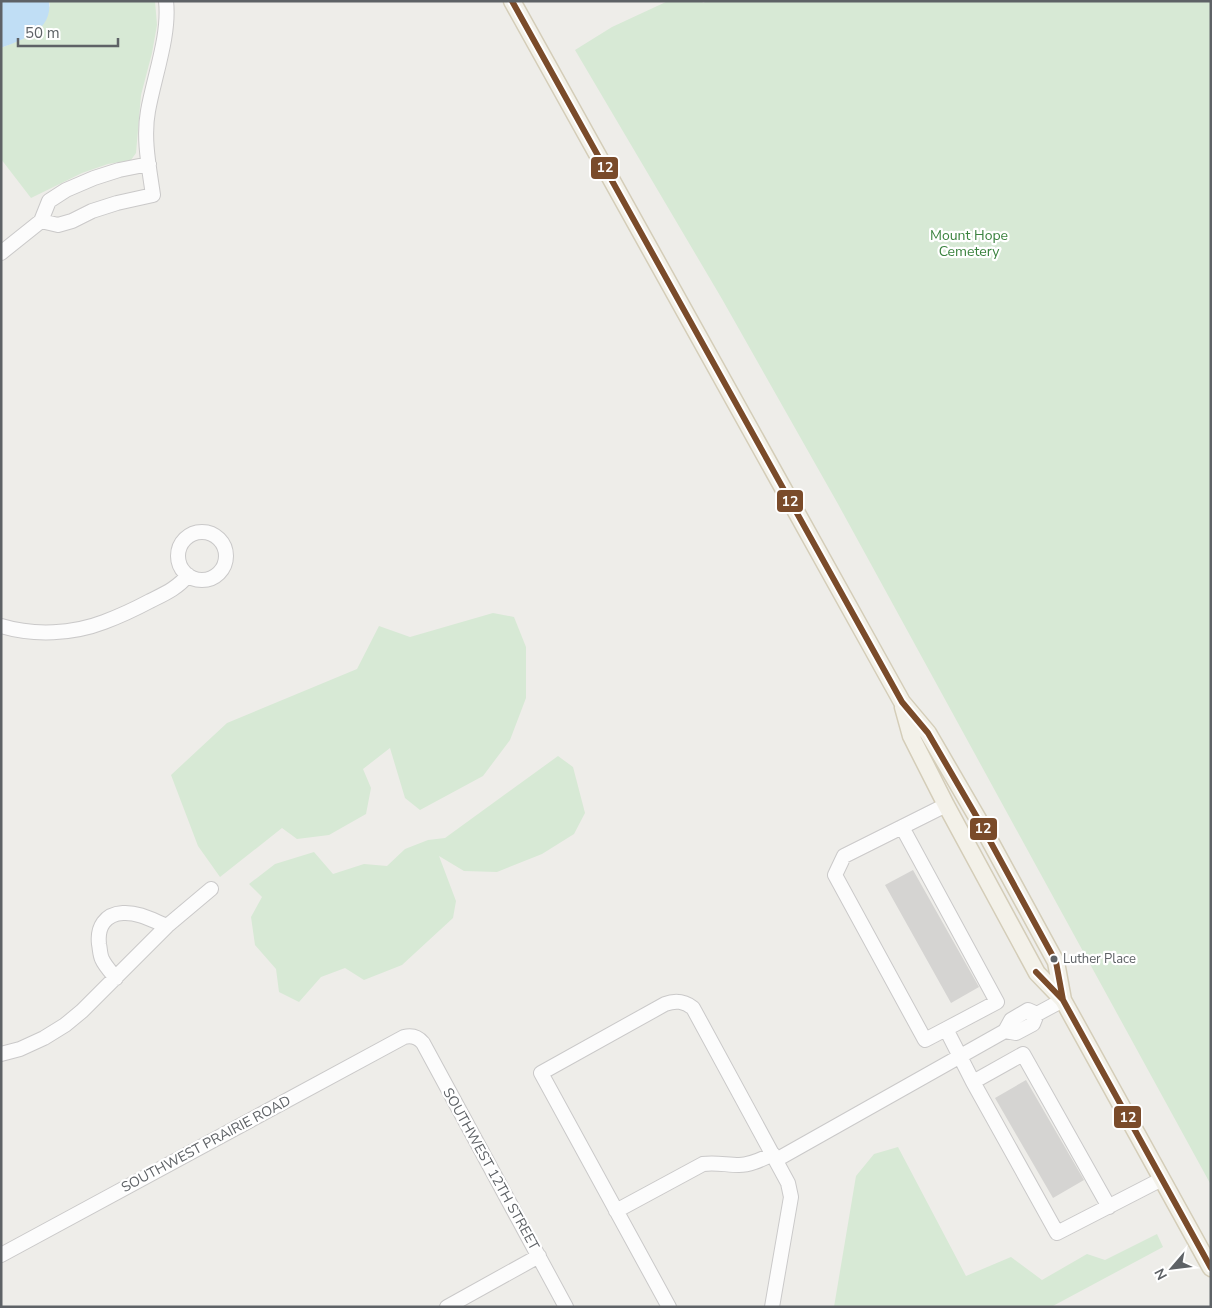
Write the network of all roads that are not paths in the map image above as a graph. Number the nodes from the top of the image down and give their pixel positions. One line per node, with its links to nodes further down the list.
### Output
1 (166, 1): 3 (street)
2 (512, 1): 8 (main road)
3 (149, 164): 4 (street); 4 (street)
4 (41, 221): 5 (street)
5 (1, 253)
6 (188, 575): 7 (street)
7 (1, 626)
8 (902, 702): 9 (main road); 14 (main road)
9 (946, 805): 10 (street); 14 (main road)
10 (902, 827): 15 (street); 15 (street)
11 (211, 889): 12 (street)
12 (167, 926): 13 (street); 13 (street)
13 (116, 978): 17 (street)
14 (1063, 1000): 18 (street); 21 (main road)
15 (946, 1029): 18 (street)
16 (412, 1036): 24 (street, SOUTHWEST PRAIRIE ROAD); 25 (street, SOUTHWEST 12TH STREET)
17 (1, 1054)
18 (960, 1056): 19 (street); 20 (street)
19 (973, 1082): 22 (street); 22 (street)
20 (774, 1157): 23 (street); 23 (street); 30 (street)
21 (1162, 1179): 22 (street); 26 (main road)
22 (1109, 1207)
23 (616, 1211): 29 (street)
24 (1, 1255)
25 (539, 1256): 27 (street); 28 (street, SOUTHWEST 12TH STREET)
26 (1211, 1268)
27 (447, 1307)
28 (566, 1307)
29 (669, 1307)
30 (772, 1307)

